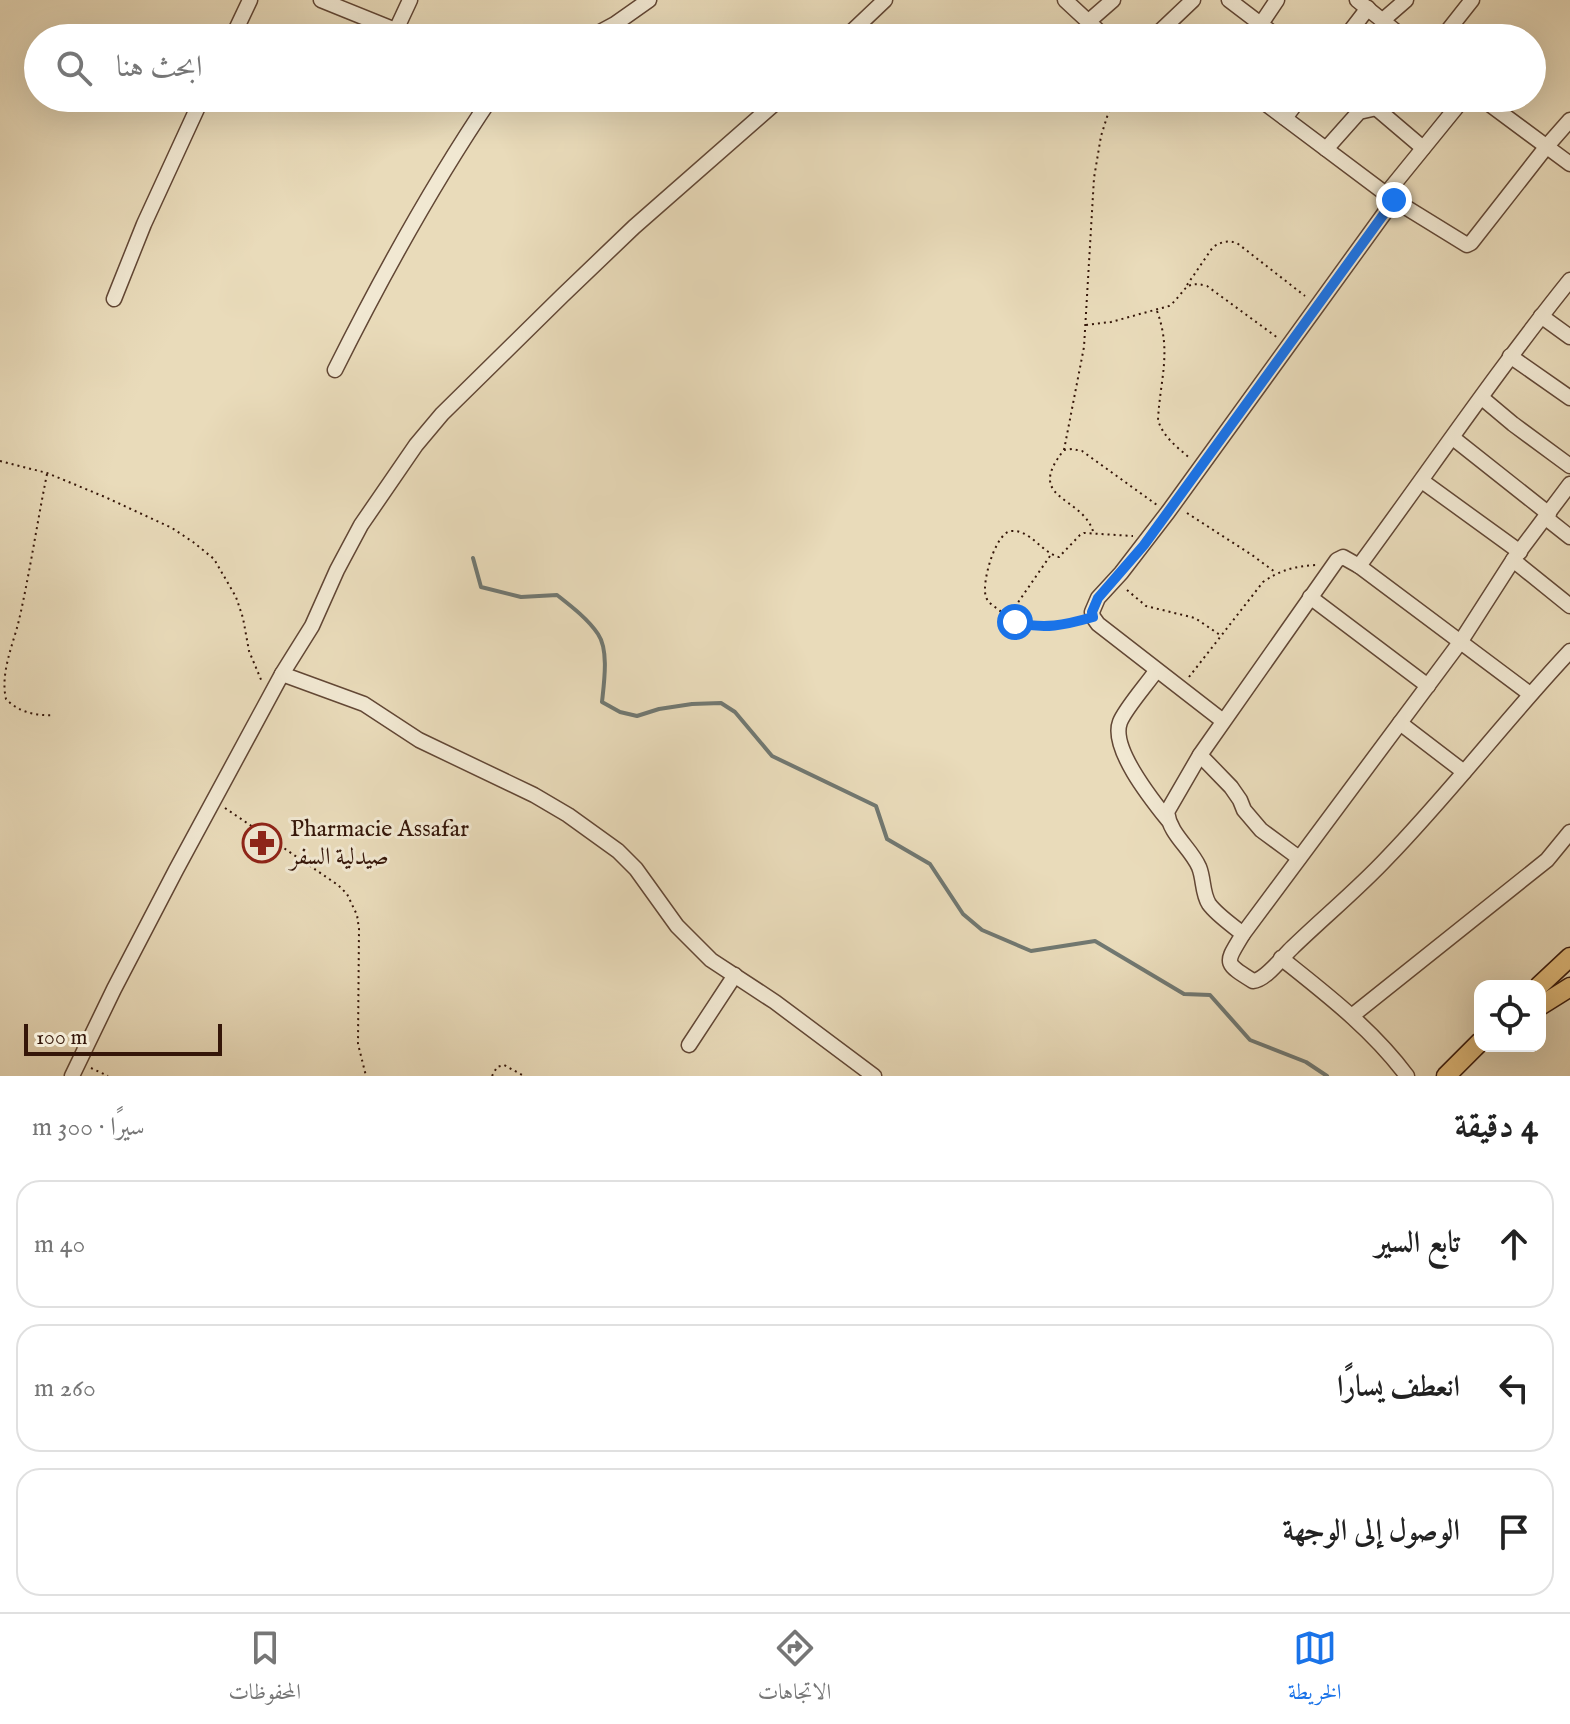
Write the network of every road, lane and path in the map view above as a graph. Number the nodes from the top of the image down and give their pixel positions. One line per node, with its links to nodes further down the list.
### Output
1 (250, 0): 16 (street)
2 (321, 0): 17 (street)
3 (410, 0): 18 (street)
4 (649, 0): 19 (street)
5 (885, 0): 20 (street)
6 (1065, 0): 15 (street)
7 (1113, 0): 15 (street)
8 (1193, 0): 22 (street)
9 (1229, 0): 23 (street)
10 (1277, 0): 23 (street)
11 (1406, 0): 14 (street)
12 (1467, 2): 26 (street)
13 (1362, 4): 14 (street); 24 (street)
14 (1383, 20): 25 (street)
15 (1089, 21): 21 (street)
16 (239, 24)
17 (381, 24)
18 (399, 24)
19 (615, 24)
20 (860, 24)
21 (1092, 24)
22 (1169, 24)
23 (1261, 24)
24 (1352, 24)
25 (1388, 24)
26 (1452, 24)
27 (196, 112): 46 (street)
28 (482, 112): 54 (street)
29 (765, 112): 84 (street)
30 (1109, 112): 50 (path)
31 (1277, 112): 37 (street)
32 (1290, 112): 37 (street)
33 (1359, 112): 41 (street)
34 (1381, 112): 40 (street)
35 (1453, 112): 40 (street)
36 (1500, 112): 39 (street)
37 (1285, 118): 41 (street)
38 (1570, 120): 39 (street)
39 (1547, 146): 42 (street); 43 (street)
40 (1423, 148): 43 (street)
41 (1326, 149): 43 (street)
42 (1570, 164)
43 (1390, 197): 47 (street)
44 (1570, 280): 49 (street)
45 (1187, 286): 47 (path); 48 (path); 52 (path)
46 (114, 299)
47 (1318, 306): 52 (street)
48 (1157, 310): 50 (path); 61 (path)
49 (1541, 316): 51 (street); 53 (street)
50 (1086, 325): 58 (path)
51 (1570, 337)
52 (1289, 345): 61 (street)
53 (1510, 356): 55 (street); 56 (street)
54 (335, 370)
55 (1482, 398): 57 (street); 60 (street)
56 (1570, 398)
57 (1453, 438): 63 (street); 66 (street)
58 (1064, 450): 65 (path); 67 (path)
59 (0, 461): 62 (path)
60 (1570, 466)
61 (1201, 467): 65 (street)
62 (47, 473): 88 (path); 89 (path)
63 (1422, 481): 71 (street); 73 (street)
64 (1570, 484): 66 (street)
65 (1171, 508): 68 (street); 74 (path)
66 (1548, 516): 69 (street); 71 (street)
67 (1094, 533): 68 (path); 70 (path)
68 (1150, 537): 75 (street)
69 (1570, 537)
70 (1051, 555): 78 (path); 78 (path)
71 (1517, 556): 77 (street); 81 (street)
72 (1337, 560): 73 (street); 74 (path); 76 (street)
73 (1359, 566): 81 (street)
74 (1276, 573): 80 (path)
75 (1115, 579): 79 (street); 80 (path)
76 (1310, 597): 85 (street); 90 (street)
77 (1570, 606)
78 (1008, 617): 79 (path)
79 (1093, 617): 83 (street)
80 (1221, 635): 86 (path)
81 (1461, 641): 85 (street); 87 (street)
82 (1570, 651): 87 (street)
83 (1156, 671): 86 (street); 95 (street)
84 (282, 674): 88 (street); 101 (street)
85 (1428, 686): 91 (street)
86 (1180, 688): 90 (street)
87 (1530, 694): 93 (street)
88 (269, 699): 94 (street)
89 (54, 715)
90 (1223, 721): 92 (street)
91 (1400, 723): 93 (street); 97 (street)
92 (1200, 755): 95 (street); 97 (street)
93 (1464, 772): 100 (street)
94 (214, 800): 108 (street); 111 (path)
95 (1168, 820): 98 (street)
96 (1570, 832): 105 (street)
97 (1299, 858): 98 (street)
98 (1243, 934): 100 (street)
99 (1570, 957): 102 (main road)
100 (1281, 958): 105 (street)
101 (735, 975): 106 (street); 114 (street)
102 (1545, 980)
103 (1570, 987): 104 (main road)
104 (1546, 1002)
105 (1353, 1015): 115 (street)
106 (689, 1045)
107 (1474, 1048): 116 (main road)
108 (78, 1061): 109 (street); 110 (path)
109 (72, 1076)
110 (108, 1076)
111 (366, 1076)
112 (492, 1076): 113 (path)
113 (524, 1076)
114 (874, 1076)
115 (1407, 1076)
116 (1446, 1076)

